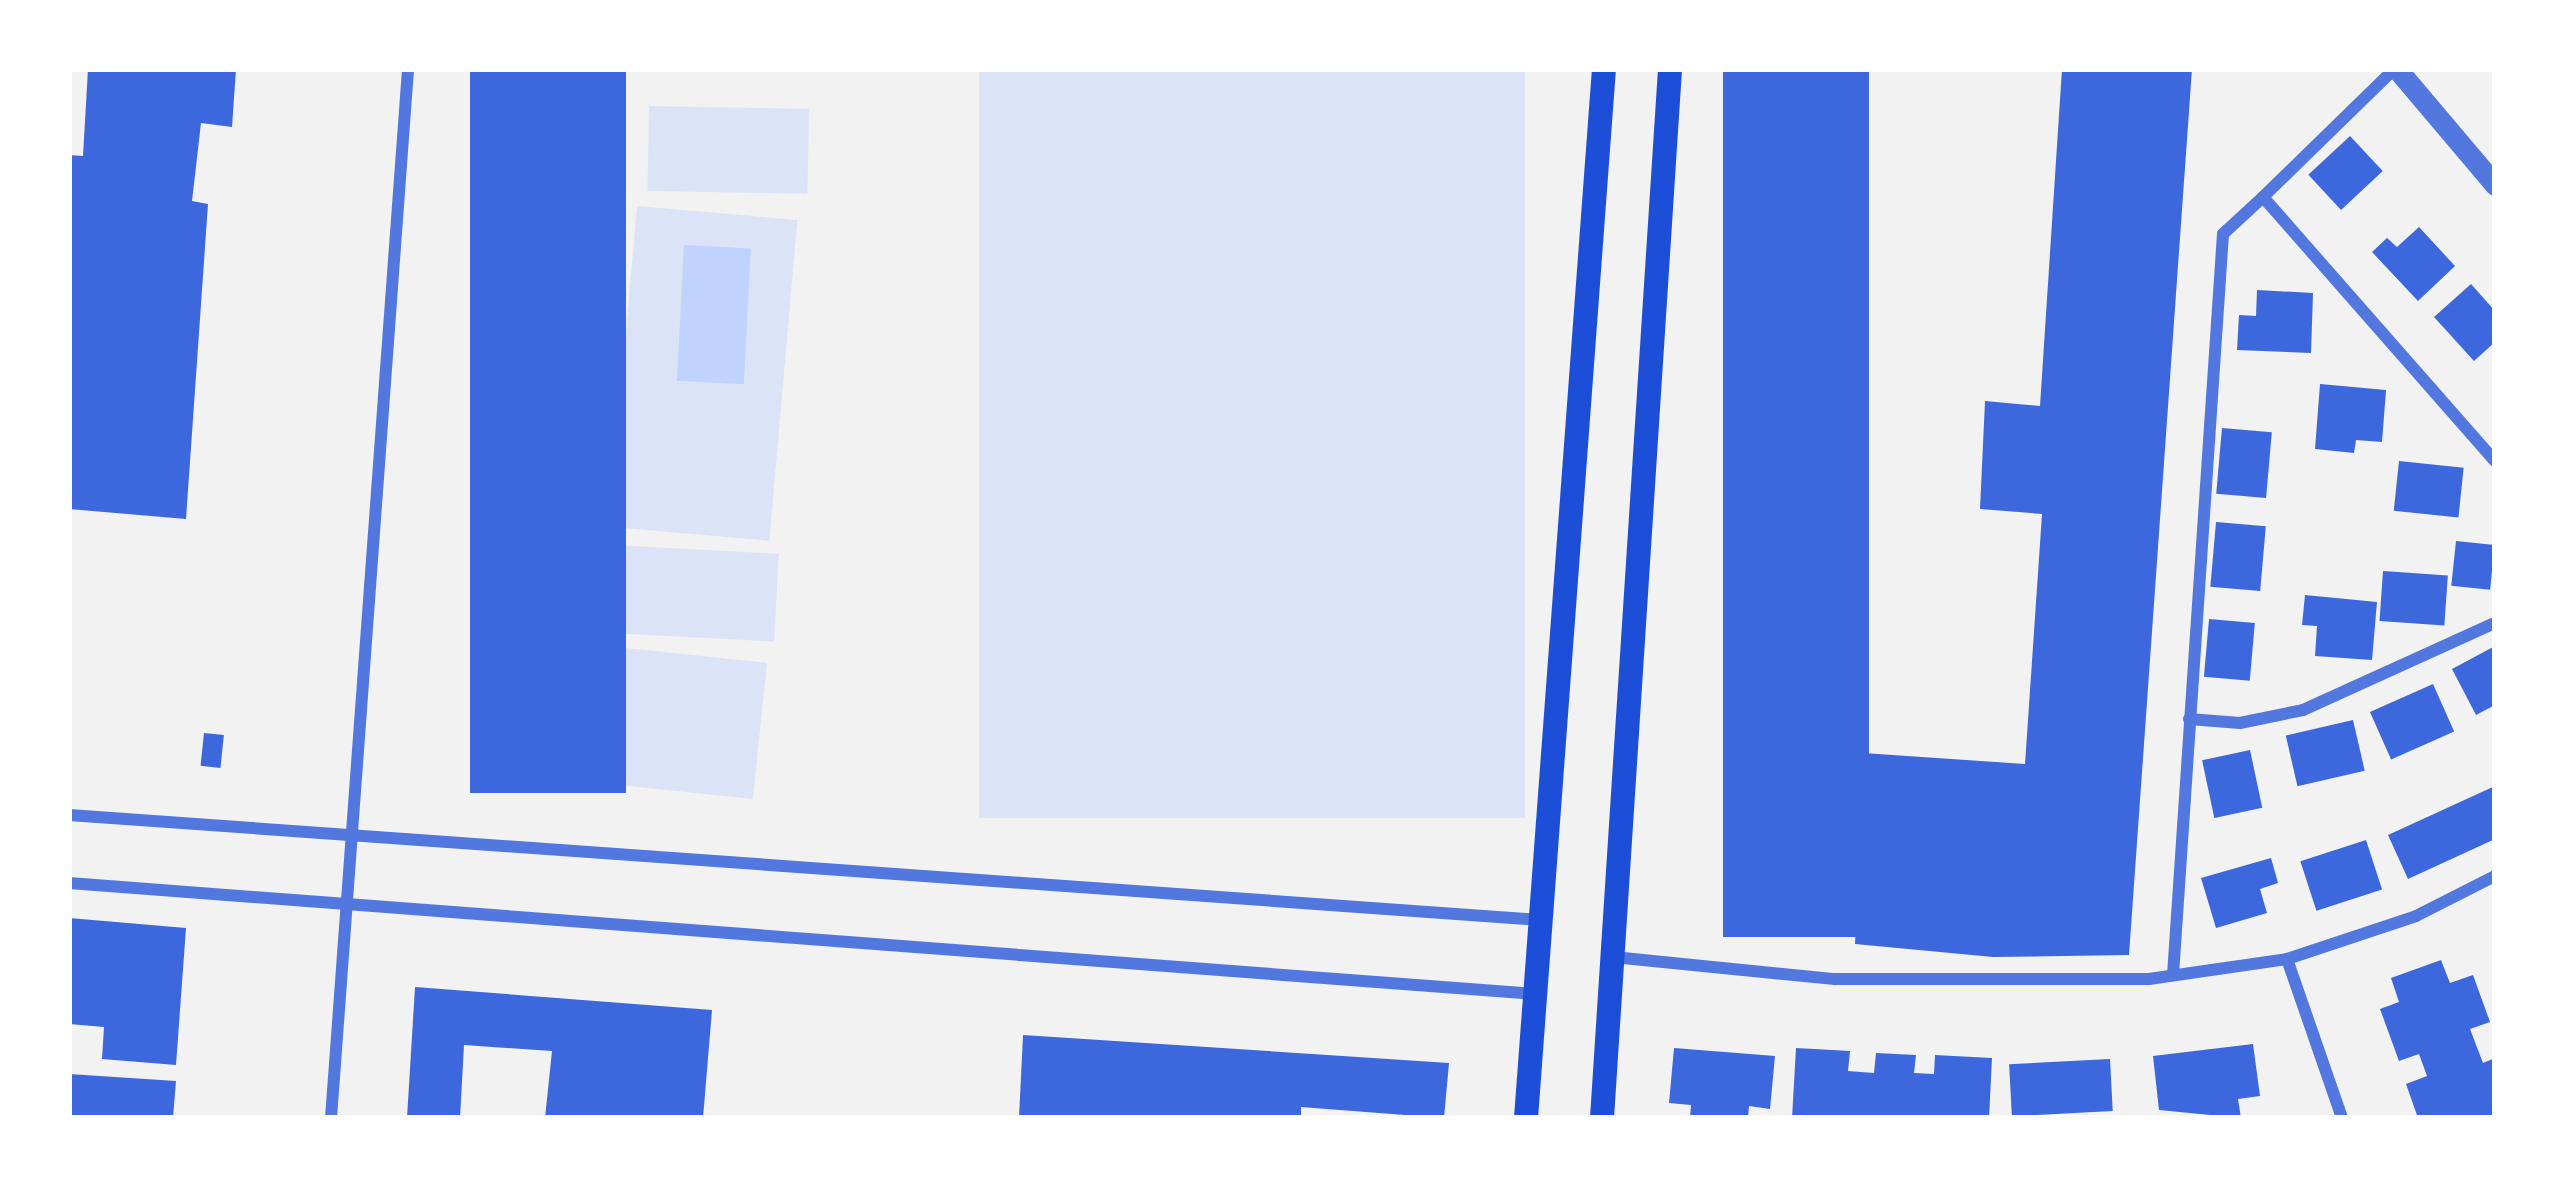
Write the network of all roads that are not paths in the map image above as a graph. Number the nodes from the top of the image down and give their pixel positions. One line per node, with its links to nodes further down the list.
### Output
1 (408, 69): 11 (street)
2 (1604, 69): 15 (main road)
3 (1670, 69): 16 (main road)
4 (2395, 69): 5 (street); 6 (street)
5 (2495, 185)
6 (2263, 197): 7 (street); 9 (street)
7 (2495, 461)
8 (2495, 623): 9 (street)
9 (2189, 719): 18 (street)
10 (69, 815): 11 (street)
11 (353, 836): 14 (street); 15 (street)
12 (2495, 876): 17 (street)
13 (69, 883): 14 (street)
14 (347, 903): 19 (street); 20 (street)
15 (1541, 920): 19 (main road)
16 (1612, 957): 18 (street); 22 (main road)
17 (2287, 959): 18 (street); 23 (street)
18 (2173, 975)
19 (1536, 994): 21 (main road)
20 (331, 1118)
21 (1526, 1118)
22 (1602, 1118)
23 (2342, 1118)

